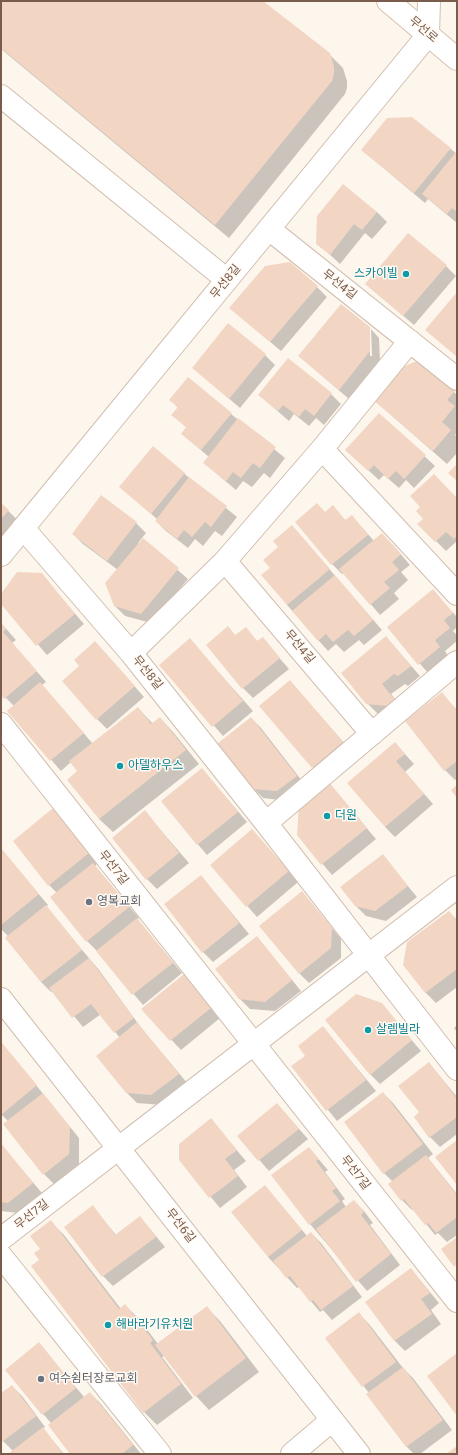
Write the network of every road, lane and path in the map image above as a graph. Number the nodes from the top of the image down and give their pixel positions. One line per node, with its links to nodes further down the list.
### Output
1 (388, 1): 3 (street, 무선로)
2 (429, 1): 3 (street)
3 (428, 35): 4 (street, 무선로); 6 (street, 무선8길)
4 (457, 59)
5 (5, 107): 7 (street)
6 (269, 229): 7 (street, 무선8길); 8 (street, 무선4길)
7 (227, 280): 11 (street, 무선8길)
8 (410, 341): 9 (street, 무선4길); 10 (street)
9 (457, 379)
10 (322, 449): 13 (street); 14 (street)
11 (23, 528): 12 (street, 무선8길); 15 (street, 무선8길)
12 (1, 555)
13 (225, 561): 15 (street); 18 (street, 무선4길)
14 (457, 594)
15 (131, 653): 19 (street, 무선8길)
16 (457, 662): 18 (street)
17 (1, 724): 23 (street, 무선7길)
18 (372, 734): 19 (street)
19 (266, 823): 21 (street)
20 (457, 887): 21 (street, 무선7길)
21 (369, 955): 23 (street, 무선7길); 24 (street)
22 (1, 999): 25 (street, 무선6길)
23 (253, 1045): 25 (street, 무선7길); 28 (street, 무선7길)
24 (457, 1069)
25 (119, 1148): 26 (street, 무선7길); 29 (street, 무선6길)
26 (1, 1239)
27 (1, 1256): 30 (street)
28 (457, 1301)
29 (332, 1420): 31 (street); 32 (street, 무선6길)
30 (160, 1454)
31 (292, 1454)
32 (359, 1454)

